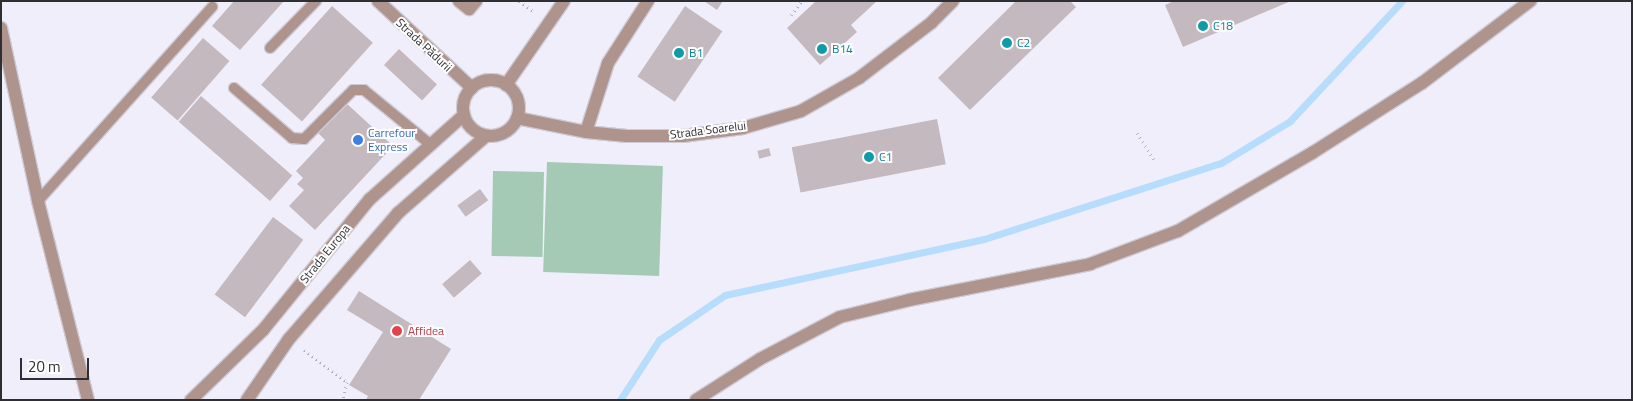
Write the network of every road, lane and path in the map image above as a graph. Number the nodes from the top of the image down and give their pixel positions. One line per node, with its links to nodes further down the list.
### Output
1 (316, 1): 13 (lane)
2 (378, 1): 16 (street, Strada Pădurii)
3 (459, 1): 4 (street)
4 (476, 1)
5 (564, 1): 14 (street)
6 (648, 1): 19 (street)
7 (802, 1): 11 (path)
8 (953, 1): 19 (street, Strada Soarelui)
9 (1530, 1): 31 (street)
10 (212, 7): 24 (lane)
11 (791, 15)
12 (1, 28): 24 (street)
13 (270, 48)
14 (506, 85): 16 (street); 18 (street)
15 (234, 88): 22 (lane)
16 (472, 88): 17 (street)
17 (464, 115): 21 (street); 22 (street, Strada Europa)
18 (517, 118): 19 (street, Strada Soarelui); 21 (street)
19 (586, 132)
20 (1137, 133): 23 (path)
21 (486, 136): 25 (street)
22 (430, 144): 28 (street, Strada Europa)
23 (1154, 162)
24 (38, 201): 26 (street)
25 (289, 339): 29 (street); 30 (path)
26 (86, 394): 27 (street)
27 (77, 400)
28 (192, 400)
29 (247, 400)
30 (343, 400)
31 (696, 400)

